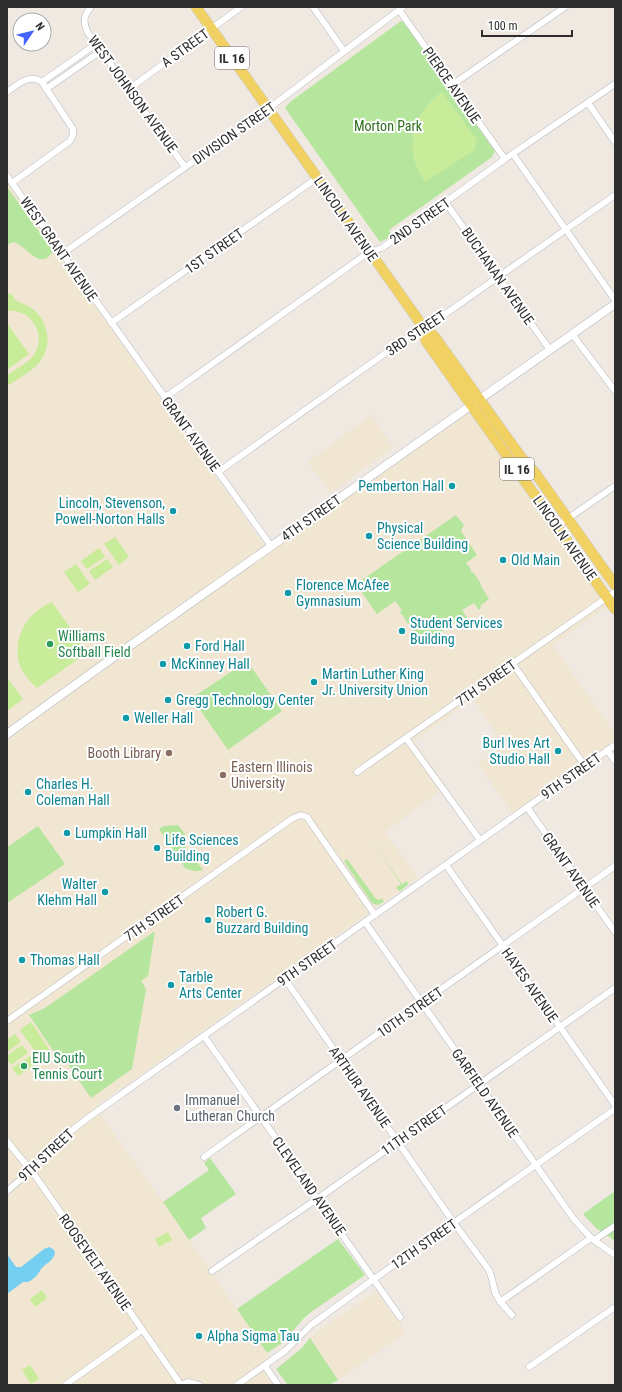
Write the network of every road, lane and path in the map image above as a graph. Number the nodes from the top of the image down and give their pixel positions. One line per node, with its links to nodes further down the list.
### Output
1 (91, 7): 8 (street, WEST JOHNSON AVENUE)
2 (196, 7): 7 (main road, IL 16)
3 (241, 7): 7 (street, A STREET)
4 (313, 7): 10 (street)
5 (565, 7): 13 (street)
6 (401, 8): 10 (street, DIVISION STREET); 13 (street, PIERCE AVENUE)
7 (211, 29): 15 (street, A STREET); 18 (main road, IL 16)
8 (96, 44): 9 (street, WEST JOHNSON AVENUE); 11 (street)
9 (101, 51): 14 (street); 15 (street, WEST JOHNSON AVENUE)
10 (344, 51): 18 (street, DIVISION STREET)
11 (42, 82): 14 (street); 16 (street)
12 (615, 84): 17 (street, 2ND STREET)
13 (452, 85): 21 (street, PIERCE AVENUE)
14 (46, 89): 25 (street)
15 (128, 89): 22 (street, WEST JOHNSON AVENUE)
16 (7, 92)
17 (588, 103): 19 (street); 20 (street, 2ND STREET)
18 (268, 109): 22 (street, DIVISION STREET); 24 (main road, LINCOLN AVENUE / IL 16)
19 (615, 142)
20 (513, 154): 21 (street, 2ND STREET); 28 (street)
21 (505, 159): 27 (street, 2ND STREET)
22 (185, 167): 30 (street, DIVISION STREET)
23 (7, 176): 25 (street, WEST GRANT AVENUE)
24 (317, 178): 29 (main road, LINCOLN AVENUE / IL 16); 34 (street, 1ST STREET)
25 (12, 183): 30 (street, WEST GRANT AVENUE)
26 (615, 195): 28 (street, 3RD STREET)
27 (446, 203): 29 (street, 2ND STREET); 31 (street, BUCHANAN AVENUE)
28 (566, 230): 31 (street, 3RD STREET); 32 (street)
29 (369, 252): 35 (main road, LINCOLN AVENUE / IL 16); 39 (street, 2ND STREET)
30 (62, 254): 34 (street, WEST GRANT AVENUE)
31 (498, 277): 35 (street, 3RD STREET); 37 (street, BUCHANAN AVENUE)
32 (615, 300)
33 (615, 304): 36 (street, 4TH STREET)
34 (111, 323): 39 (street, GRANT AVENUE)
35 (424, 328): 40 (main road, LINCOLN AVENUE / IL 16); 41 (street, 3RD STREET)
36 (572, 334): 37 (street, 4TH STREET); 38 (street)
37 (550, 350): 40 (street, 4TH STREET)
38 (615, 391)
39 (164, 396): 41 (street, GRANT AVENUE)
40 (475, 402): 43 (main road, LINCOLN AVENUE / IL 16); 44 (main road, LINCOLN AVENUE / IL 16); 45 (street, 4TH STREET)
41 (218, 472): 45 (street, GRANT AVENUE)
42 (615, 486): 43 (street)
43 (568, 518): 44 (street); 46 (main road, LINCOLN AVENUE / IL 16)
44 (557, 526): 47 (main road, LINCOLN AVENUE / IL 16)
45 (271, 546): 50 (street, 4TH STREET)
46 (615, 585)
47 (611, 595): 48 (main road, LINCOLN AVENUE / IL 16); 49 (street, 7TH STREET)
48 (615, 609)
49 (513, 664): 51 (street, 7TH STREET); 55 (street)
50 (7, 734)
51 (406, 738): 56 (street, 7TH STREET); 58 (street)
52 (615, 745): 53 (street, 9TH STREET)
53 (608, 750): 54 (street); 55 (street, 9TH STREET)
54 (615, 761)
55 (585, 766): 57 (street, 9TH STREET)
56 (356, 772)
57 (527, 807): 58 (street, 9TH STREET); 61 (street, GRANT AVENUE)
58 (480, 840): 59 (street, 9TH STREET)
59 (446, 865): 62 (street, 9TH STREET); 65 (street, HAYES AVENUE)
60 (615, 866): 61 (street, 10TH STREET)
61 (584, 888): 64 (street, GRANT AVENUE); 65 (street, 10TH STREET)
62 (375, 915): 63 (street, 9TH STREET); 69 (street, 7TH STREET)
63 (365, 922): 66 (street, 9TH STREET); 68 (street, GARFIELD AVENUE)
64 (615, 932)
65 (503, 946): 68 (street, 10TH STREET); 70 (street, HAYES AVENUE)
66 (285, 979): 71 (street, 9TH STREET); 72 (street, ARTHUR AVENUE)
67 (615, 988): 70 (street, 11TH STREET)
68 (422, 1003): 72 (street, 10TH STREET); 73 (street, GARFIELD AVENUE)
69 (7, 1021)
70 (560, 1027): 73 (street, 11TH STREET); 74 (street, HAYES AVENUE)
71 (204, 1036): 76 (street, CLEVELAND AVENUE); 81 (street, 9TH STREET)
72 (341, 1061): 76 (street, 10TH STREET); 78 (street, ARTHUR AVENUE)
73 (479, 1084): 78 (street, 11TH STREET); 80 (street, GARFIELD AVENUE)
74 (615, 1104)
75 (615, 1109): 80 (street, 12TH STREET)
76 (261, 1117): 79 (street, 10TH STREET); 83 (street, CLEVELAND AVENUE)
77 (7, 1142): 81 (street, ROOSEVELT AVENUE)
78 (398, 1142): 83 (street, 11TH STREET); 84 (street, ARTHUR AVENUE)
79 (204, 1157)
80 (536, 1165): 84 (street, 12TH STREET); 86 (street, GARFIELD AVENUE)
81 (31, 1169): 82 (street, 9TH STREET); 94 (street, ROOSEVELT AVENUE)
82 (7, 1190)
83 (317, 1199): 88 (street, 11TH STREET); 89 (street, CLEVELAND AVENUE)
84 (454, 1223): 89 (street, 12TH STREET); 90 (street, ARTHUR AVENUE)
85 (615, 1226): 86 (street)
86 (592, 1239): 87 (street, GARFIELD AVENUE); 90 (street)
87 (615, 1255)
88 (212, 1271)
89 (374, 1279): 93 (street, CLEVELAND AVENUE); 95 (street, 12TH STREET)
90 (500, 1302): 92 (street, ARTHUR AVENUE)
91 (615, 1308): 96 (street)
92 (512, 1315)
93 (400, 1317)
94 (142, 1330): 97 (street); 98 (street, ROOSEVELT AVENUE)
95 (265, 1366): 100 (street, 12TH STREET); 101 (street)
96 (529, 1367)
97 (65, 1385)
98 (180, 1385): 99 (street)
99 (199, 1385)
100 (237, 1385)
101 (278, 1385)

